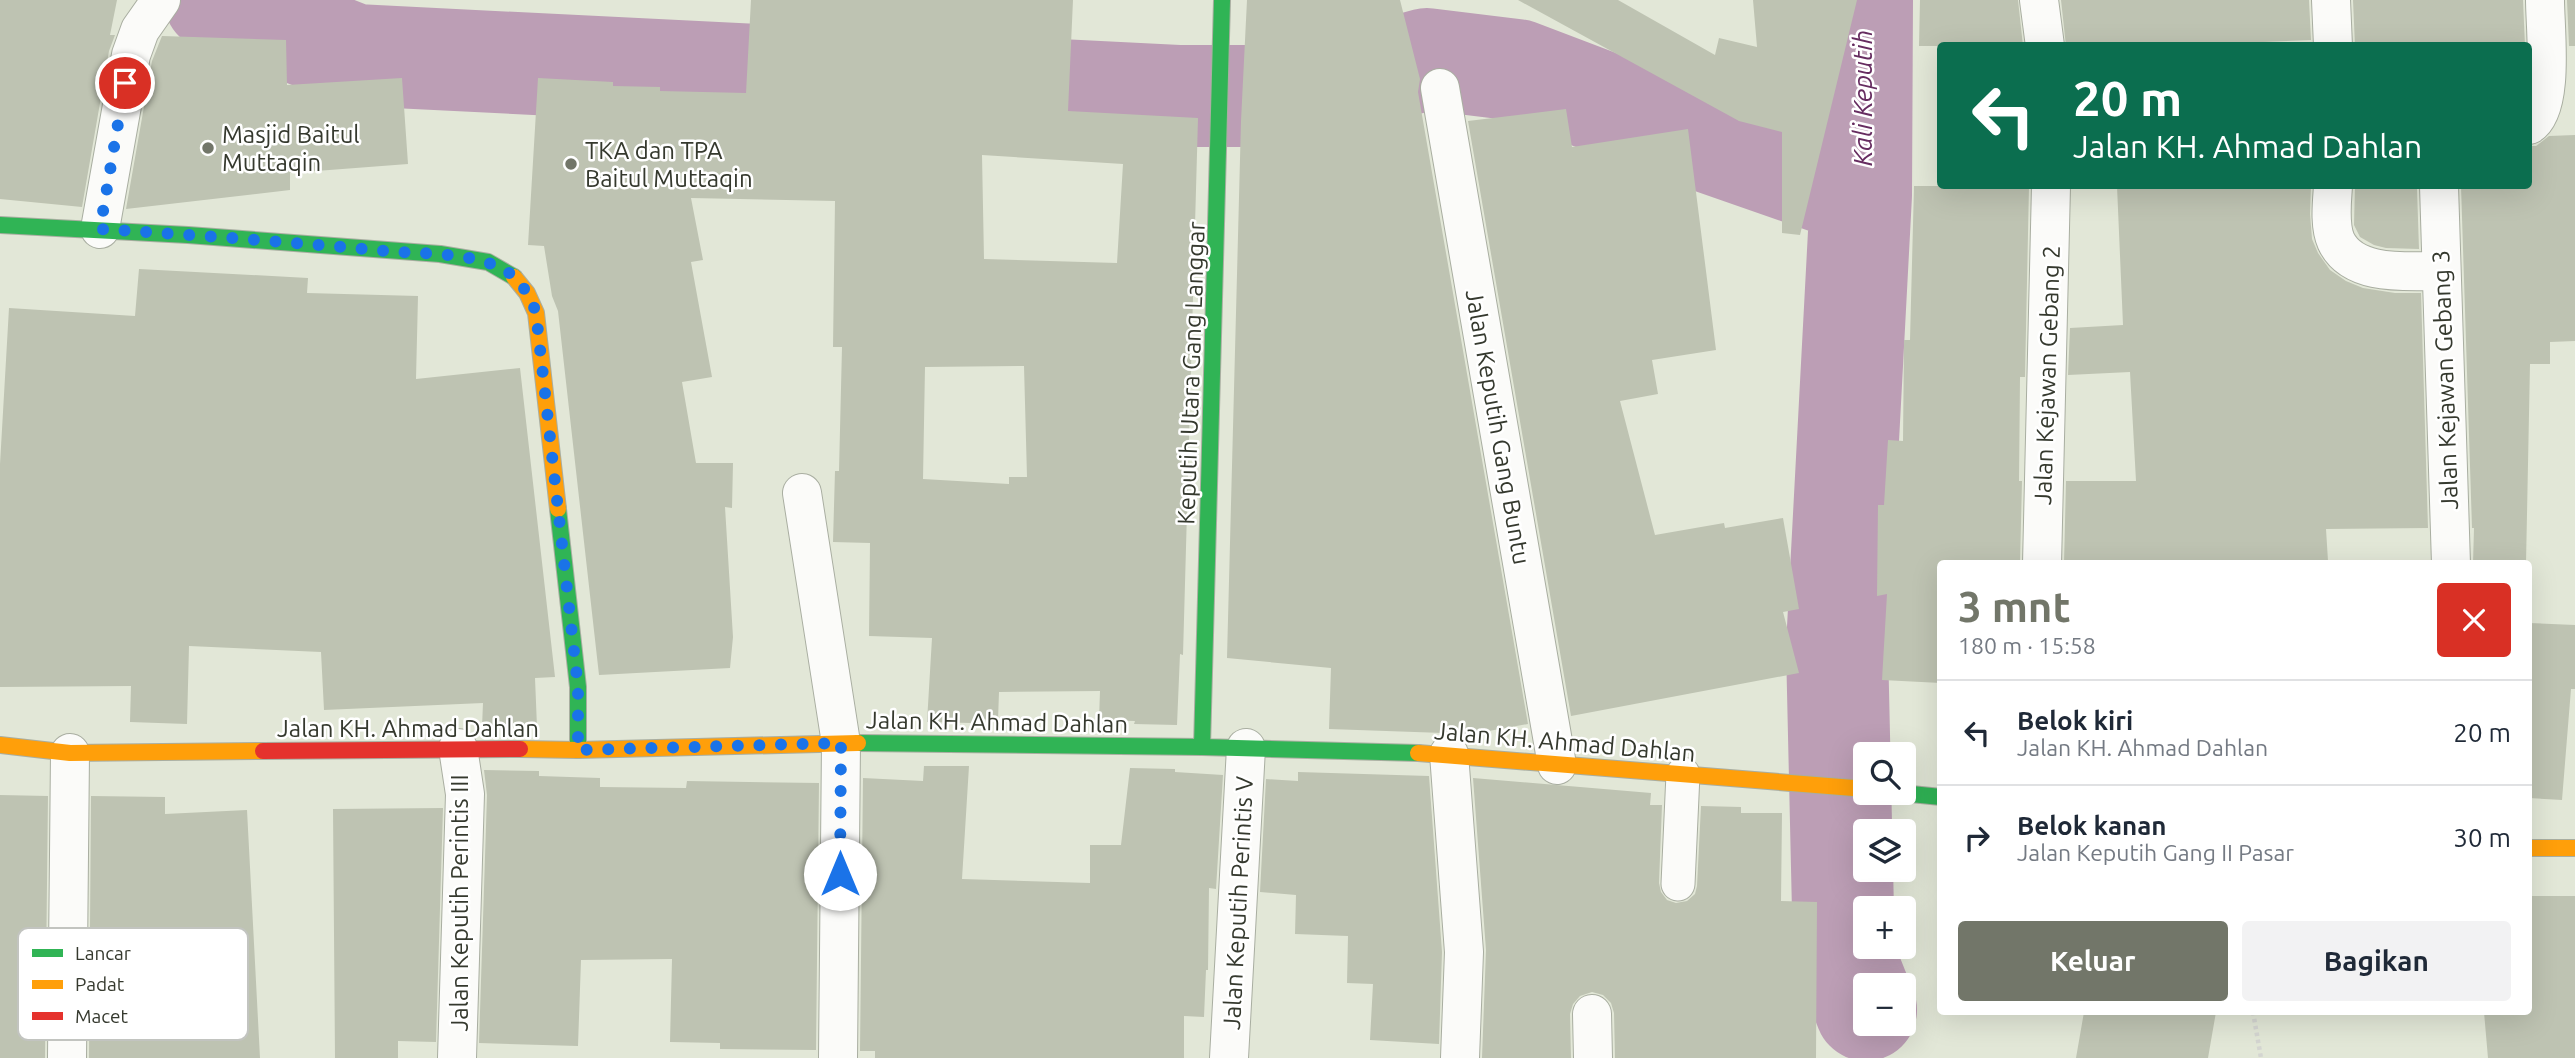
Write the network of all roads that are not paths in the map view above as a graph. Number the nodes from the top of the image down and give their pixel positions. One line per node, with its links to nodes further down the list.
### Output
1 (1222, 0): 21 (street, Keputih Utara Gang Langgar)
2 (2039, 0): 6 (street)
3 (2331, 0): 7 (street)
4 (2545, 0): 9 (street)
5 (151, 15): 14 (street)
6 (2044, 42)
7 (2333, 42)
8 (1440, 88): 27 (street, Jalan Keputih Gang Buntu)
9 (2532, 123)
10 (2051, 189): 17 (street, Jalan Kejawan Gebang 2)
11 (2333, 189): 15 (street)
12 (2438, 191): 15 (street, Jalan Kejawan Gebang 3)
13 (0, 225): 14 (street)
14 (100, 229): 24 (street)
15 (2441, 271): 18 (street, Jalan Kejawan Gebang 3)
16 (802, 493): 19 (street)
17 (2042, 560)
18 (2451, 560)
19 (841, 743): 21 (street, Jalan KH. Ahmad Dahlan); 24 (street, Jalan KH. Ahmad Dahlan); 40 (street)
20 (0, 745): 25 (street, Jalan KH. Ahmad Dahlan)
21 (1202, 747): 23 (street, Jalan KH. Ahmad Dahlan)
22 (458, 748): 24 (street, Jalan KH. Ahmad Dahlan); 25 (street, Jalan KH. Ahmad Dahlan); 39 (street, Jalan Keputih Perintis III)
23 (1246, 748): 26 (street, Jalan KH. Ahmad Dahlan); 41 (street, Jalan Keputih Perintis V)
24 (578, 750)
25 (70, 753): 35 (street)
26 (1449, 754): 27 (street, Jalan KH. Ahmad Dahlan); 42 (street)
27 (1557, 765): 28 (street, Jalan KH. Ahmad Dahlan)
28 (1683, 774): 29 (street, Jalan KH. Ahmad Dahlan); 34 (lane)
29 (1853, 788)
30 (1916, 795): 31 (street)
31 (1937, 797)
32 (2532, 848): 33 (street)
33 (2575, 848)
34 (1678, 884)
35 (69, 928)
36 (1592, 1014): 43 (street)
37 (68, 1040): 38 (street)
38 (68, 1058)
39 (457, 1058)
40 (838, 1058)
41 (1229, 1058)
42 (1460, 1058)
43 (1593, 1058)

